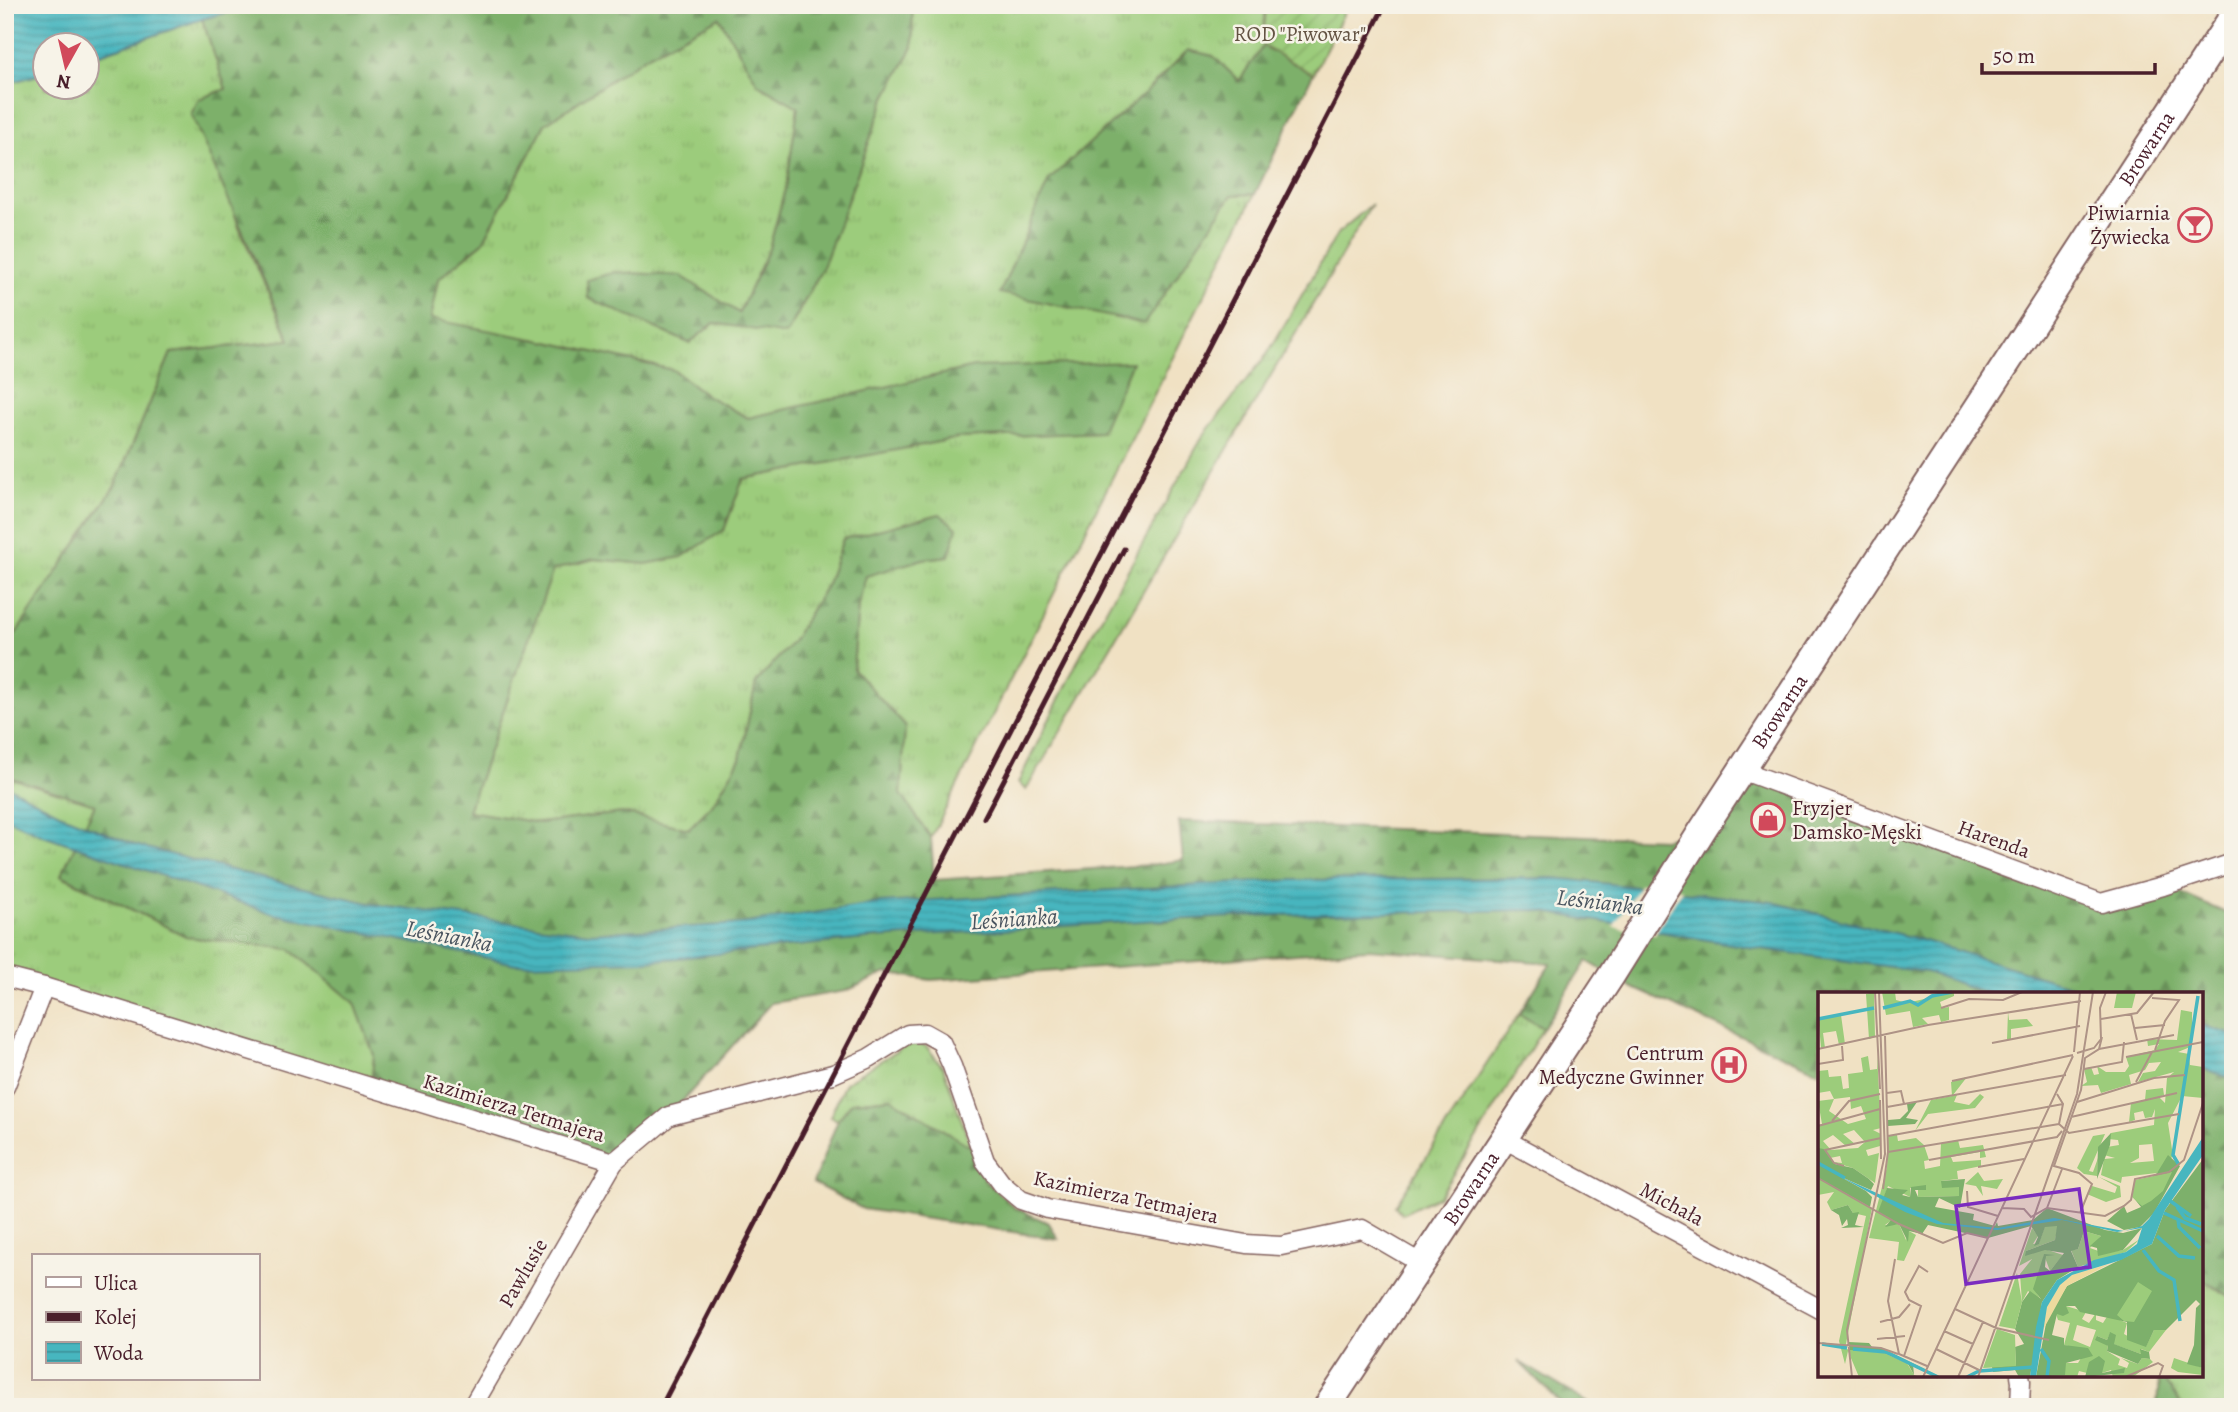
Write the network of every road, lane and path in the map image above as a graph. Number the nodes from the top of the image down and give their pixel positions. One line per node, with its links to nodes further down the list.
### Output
1 (2233, 16): 2 (street, Browarna)
2 (1741, 770): 3 (street, Harenda); 7 (street, Browarna)
3 (2233, 863)
4 (5, 977): 5 (street, Kazimierza Tetmajera)
5 (44, 987): 6 (street); 8 (street, Kazimierza Tetmajera)
6 (5, 1087)
7 (1504, 1139): 9 (street, Browarna); 10 (street, Michała)
8 (614, 1162): 9 (street, Kazimierza Tetmajera); 12 (street, Pawlusie)
9 (1422, 1264): 13 (street, Browarna)
10 (1818, 1308)
11 (2020, 1377): 14 (street)
12 (472, 1407)
13 (1327, 1407)
14 (2020, 1407)

